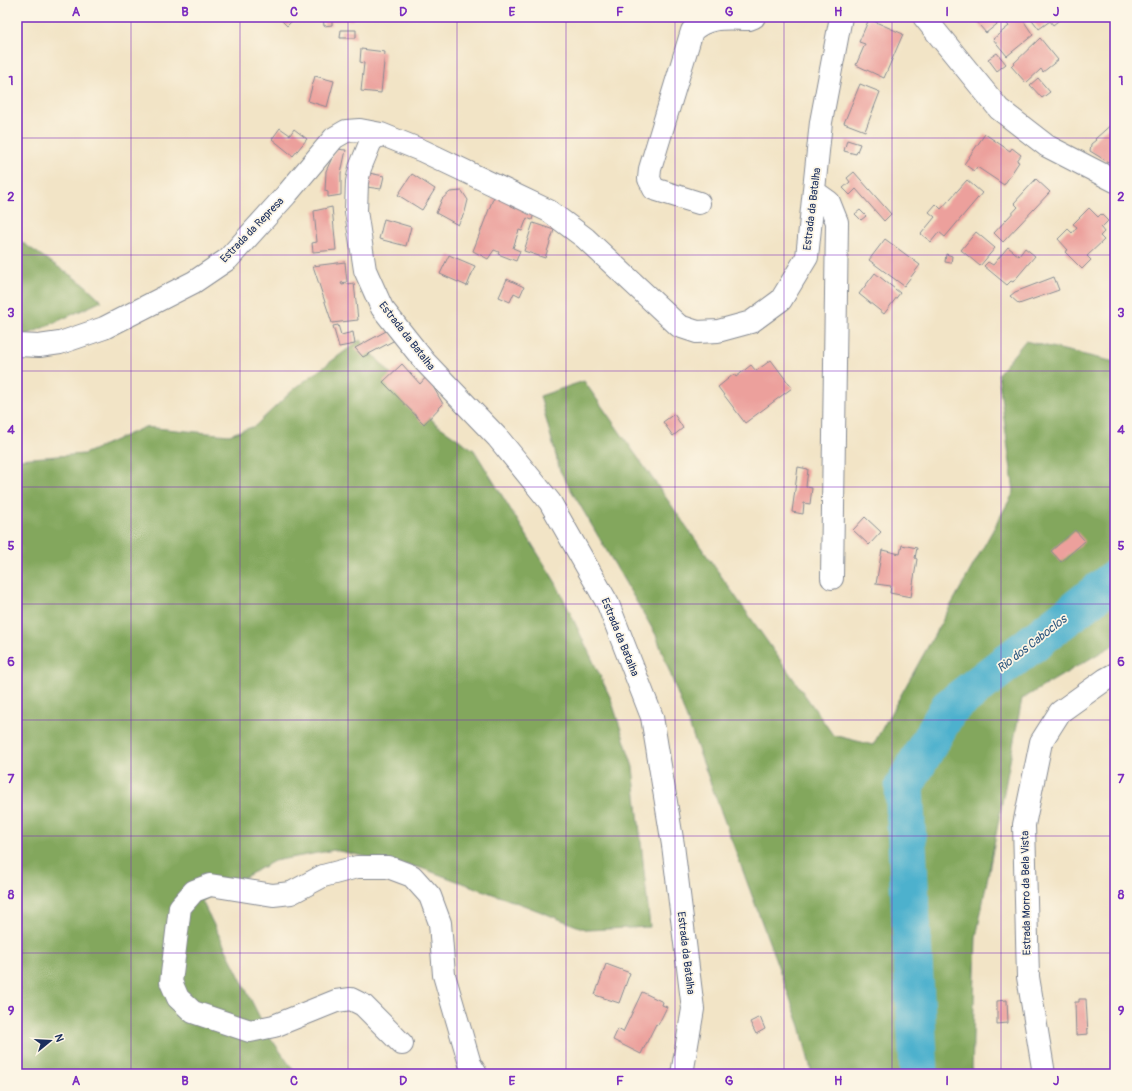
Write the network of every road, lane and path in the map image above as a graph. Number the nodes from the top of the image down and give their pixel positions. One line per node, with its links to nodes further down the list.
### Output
1 (754, 17): 7 (street)
2 (841, 17): 6 (street, Estrada da Batalha)
3 (924, 17): 5 (street)
4 (381, 134): 6 (street, Estrada da Batalha); 8 (street, Estrada da Represa); 13 (street, Estrada da Batalha)
5 (1115, 181)
6 (815, 192): 9 (street)
7 (699, 203)
8 (17, 345)
9 (832, 578)
10 (1115, 674): 14 (street, Estrada Morro da Bela Vista)
11 (402, 1044): 12 (street)
12 (476, 1074)
13 (682, 1074)
14 (1044, 1074)

